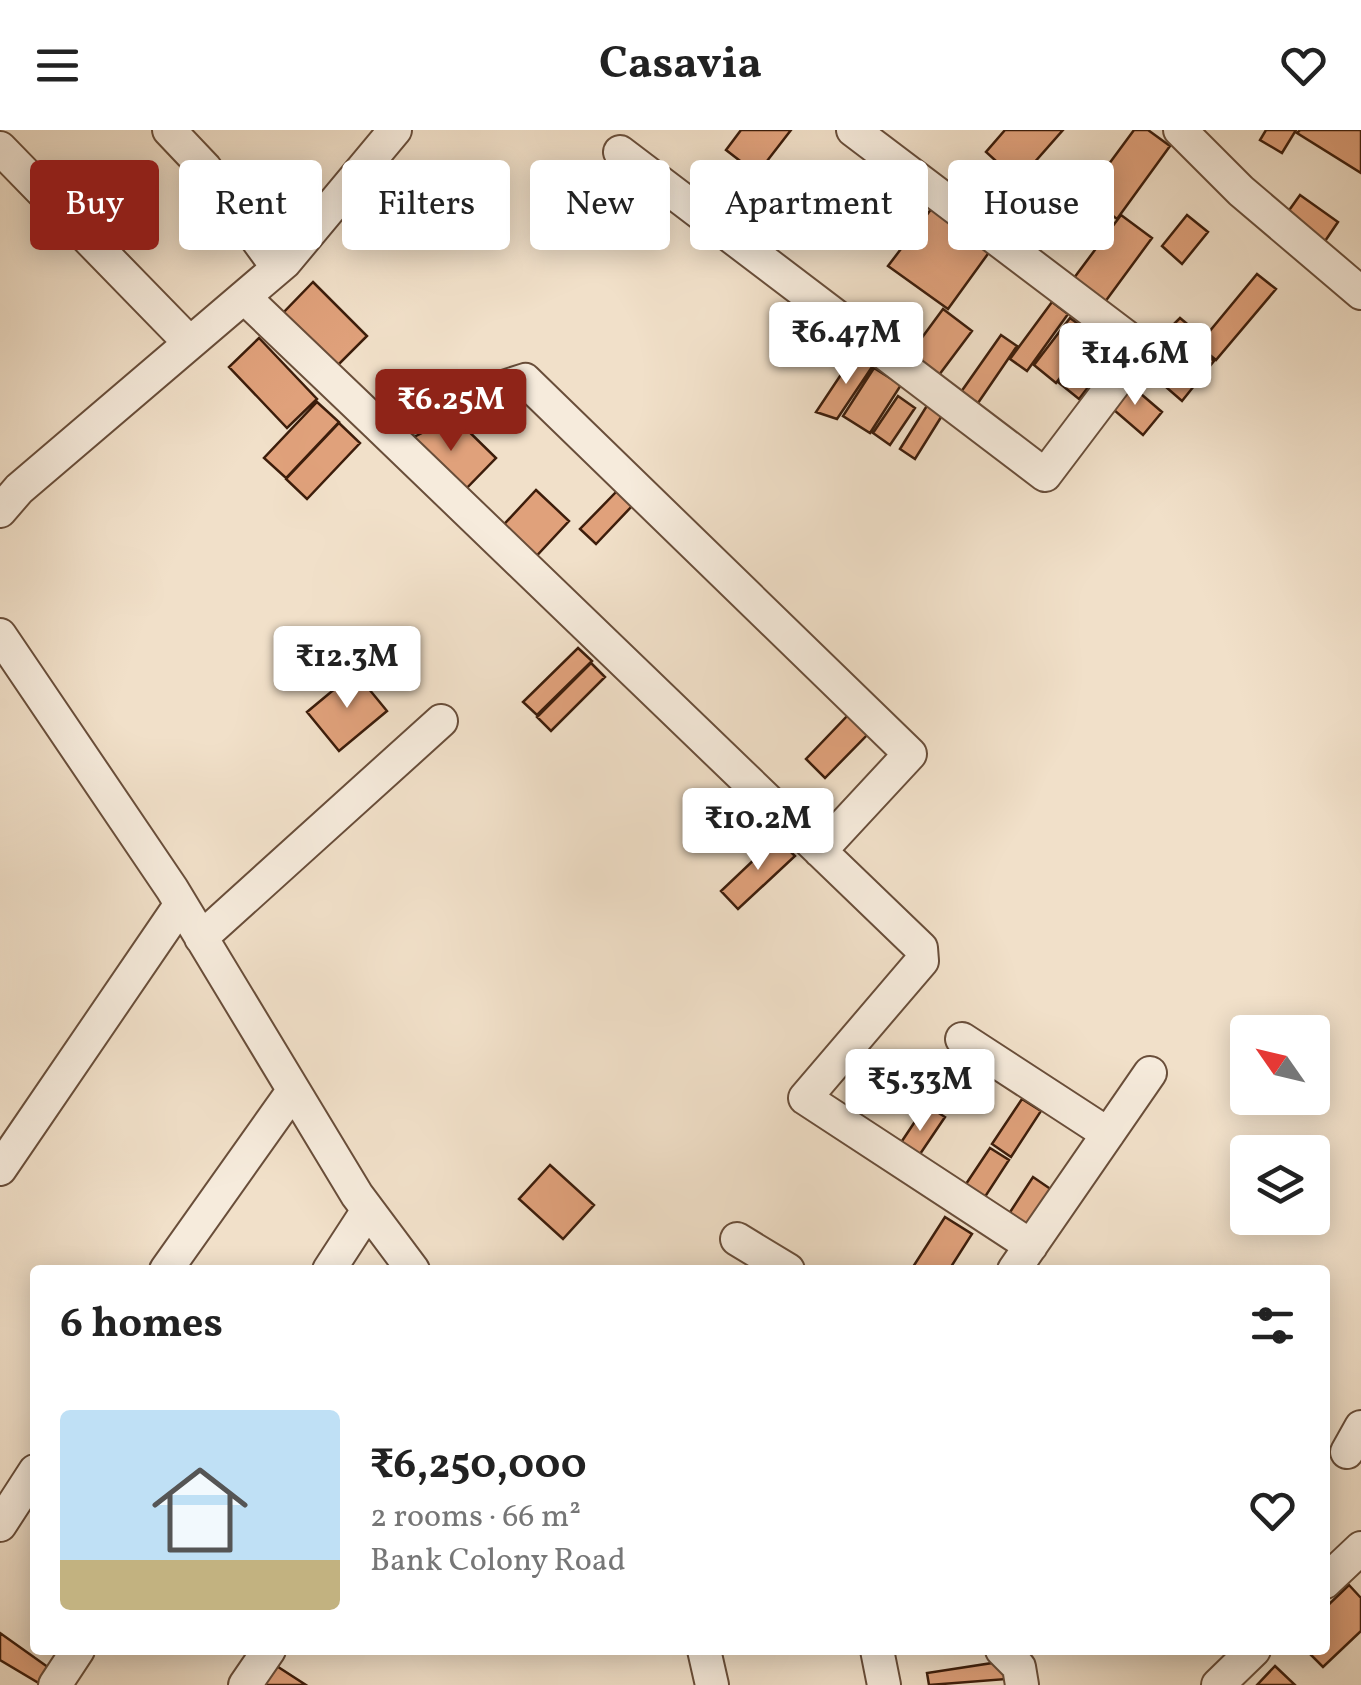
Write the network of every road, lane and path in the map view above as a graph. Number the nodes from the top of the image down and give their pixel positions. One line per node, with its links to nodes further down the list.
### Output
1 (169, 130): 7 (street)
2 (395, 130): 7 (street)
3 (853, 130): 6 (street)
4 (1195, 135): 8 (street)
5 (0, 148): 10 (street)
6 (620, 152)
7 (278, 268): 9 (street)
8 (1361, 292)
9 (244, 297): 10 (street); 11 (street)
10 (190, 343): 12 (street)
11 (380, 428): 15 (street); 15 (street)
12 (0, 510)
13 (0, 634): 16 (street)
14 (441, 721): 17 (street)
15 (820, 850): 25 (street)
16 (181, 904): 17 (street); 22 (street)
17 (201, 938): 20 (street)
18 (962, 1039): 21 (street)
19 (1150, 1073): 21 (street)
20 (293, 1090): 23 (street); 26 (street)
21 (1108, 1134): 25 (street)
22 (0, 1169)
23 (368, 1210): 27 (street); 28 (street)
24 (737, 1240): 29 (street)
25 (1022, 1258)
26 (170, 1265)
27 (332, 1265)
28 (410, 1265)
29 (780, 1265)
30 (30, 1478): 31 (street)
31 (0, 1525)
32 (75, 1655): 39 (street)
33 (265, 1655): 40 (street)
34 (705, 1655): 41 (street)
35 (878, 1655): 42 (street)
36 (1007, 1655): 43 (street)
37 (1249, 1655): 38 (street)
38 (1222, 1684)
39 (55, 1685)
40 (245, 1685)
41 (712, 1685)
42 (884, 1685)
43 (1022, 1685)

